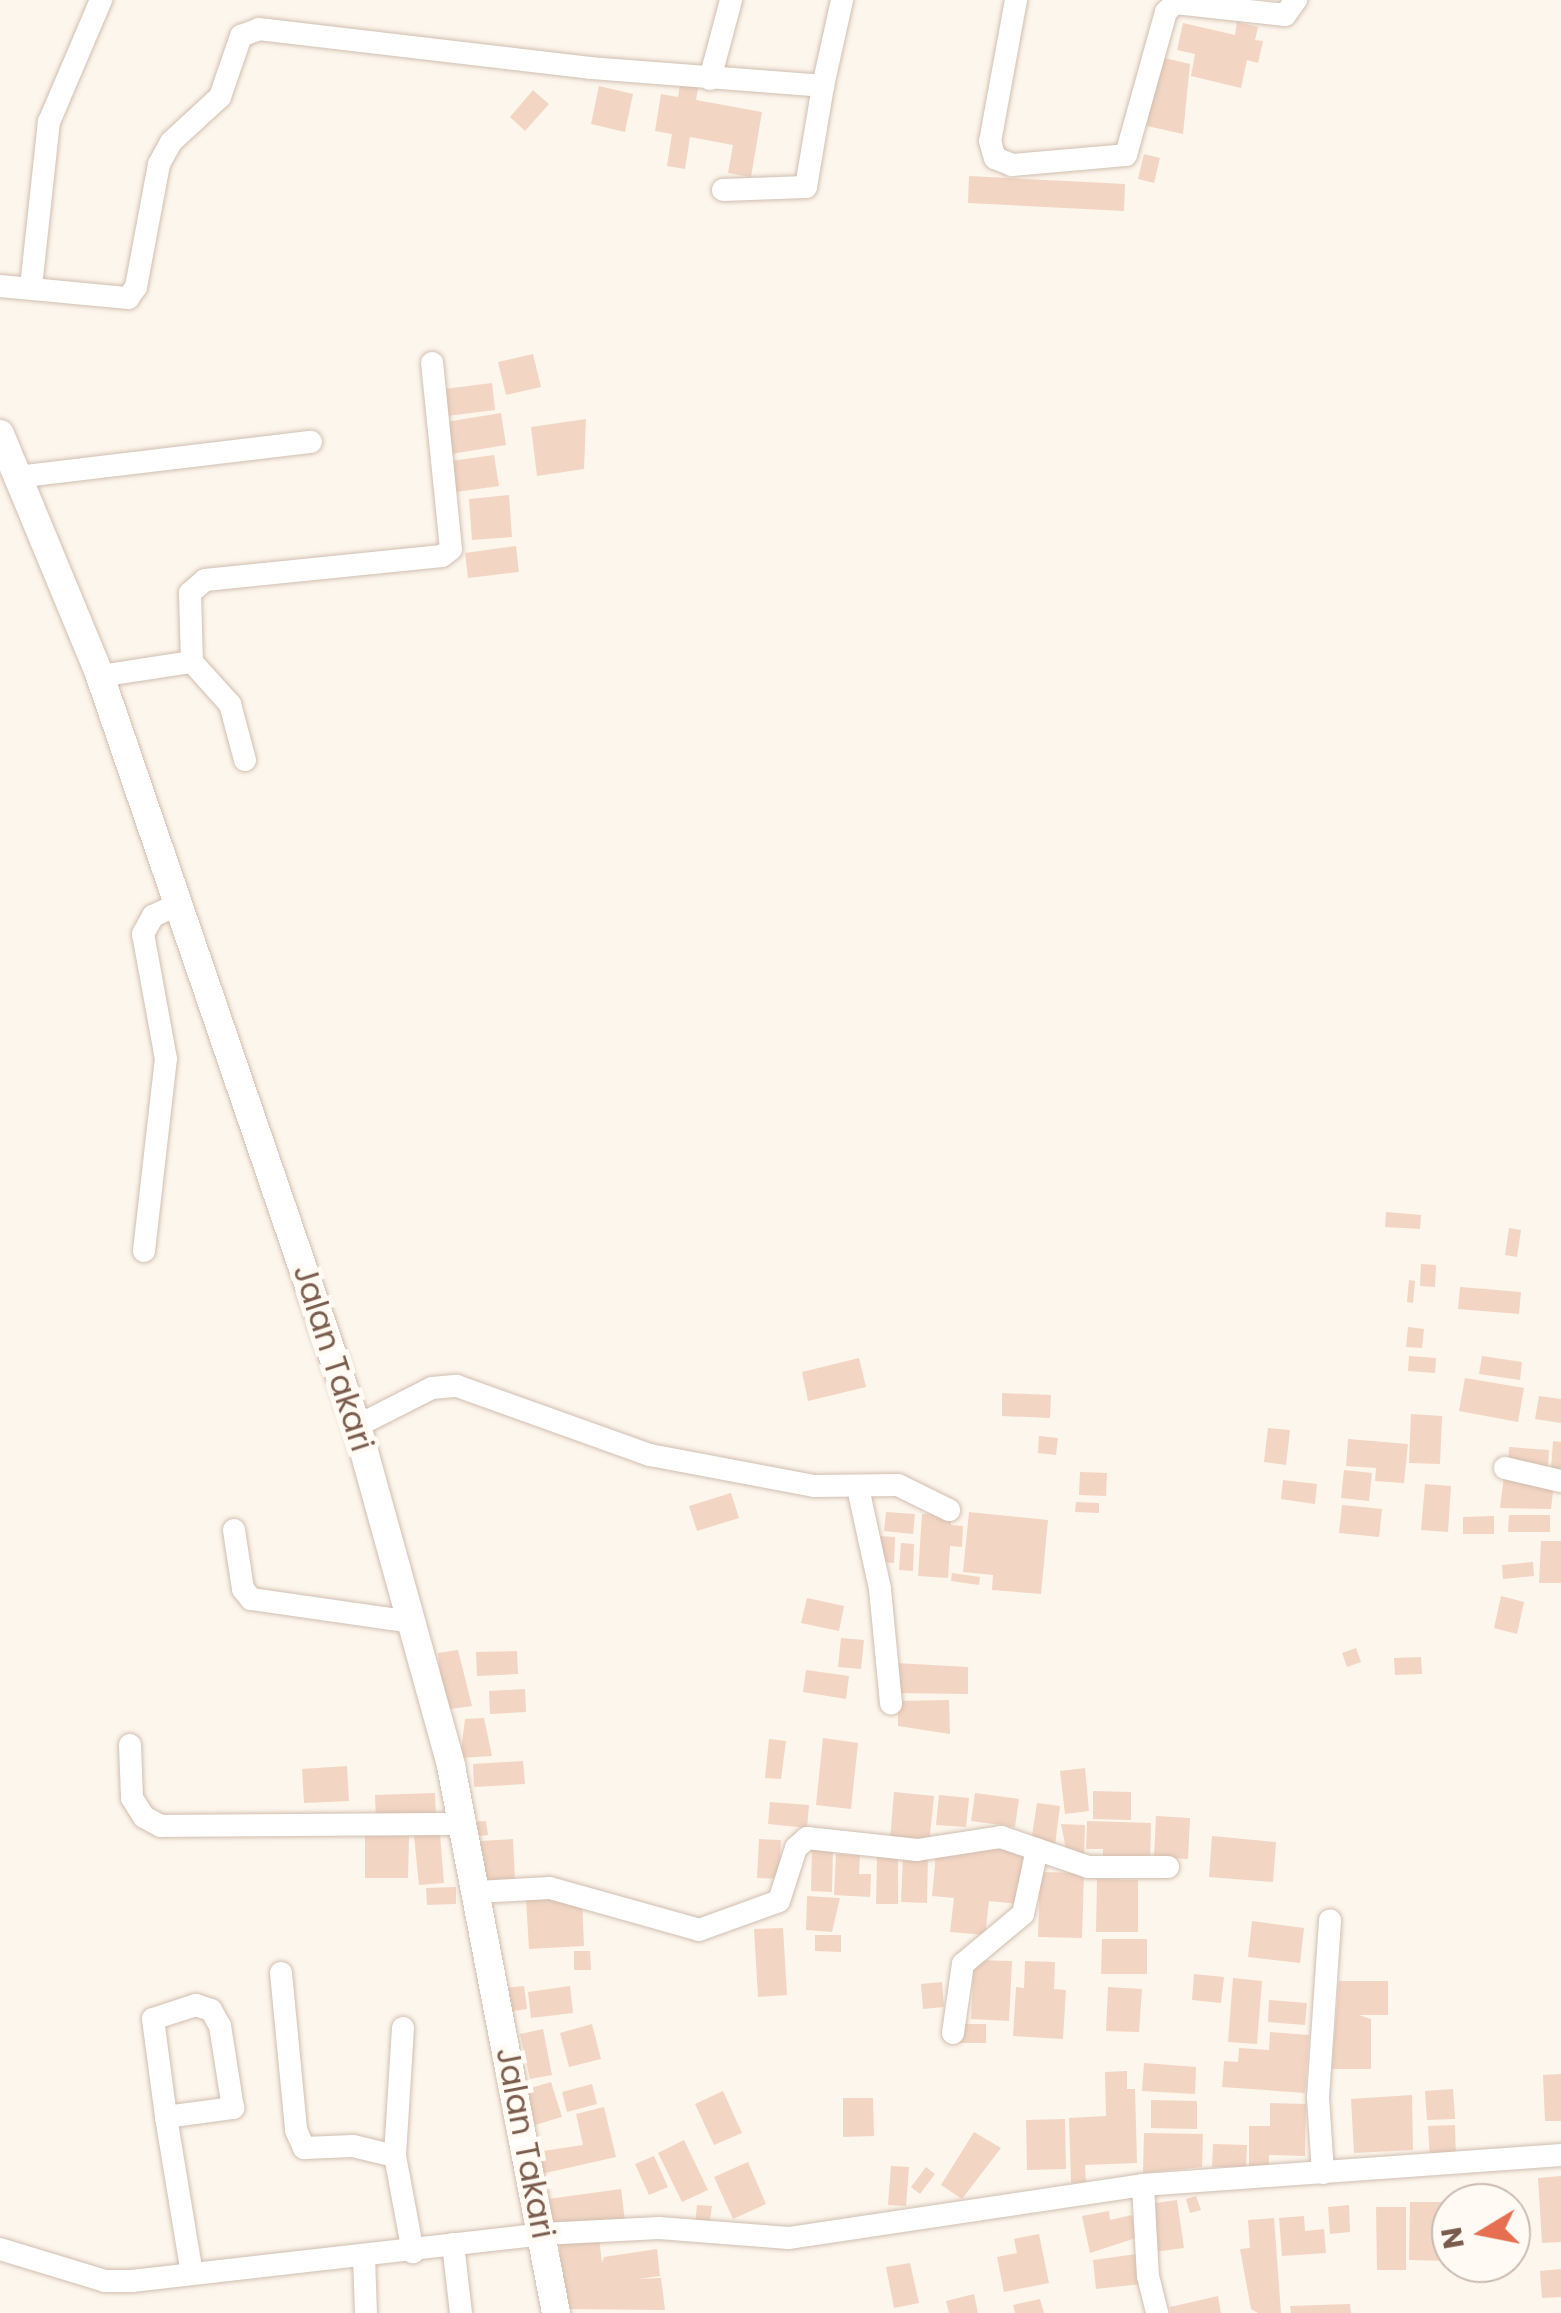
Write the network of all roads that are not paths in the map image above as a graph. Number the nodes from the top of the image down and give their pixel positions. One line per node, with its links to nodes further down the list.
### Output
1 (101, 0): 10 (street)
2 (731, 0): 6 (street)
3 (842, 0): 7 (street)
4 (1016, 0): 5 (street)
5 (1296, 0)
6 (710, 78): 7 (street); 10 (street)
7 (823, 86): 8 (street)
8 (723, 190)
9 (0, 286): 10 (street)
10 (31, 287)
11 (432, 363): 15 (street)
12 (0, 434): 14 (street, Jalan Takari)
13 (311, 442): 14 (street)
14 (16, 477): 16 (street, Jalan Takari)
15 (192, 662): 16 (street); 17 (street)
16 (100, 676): 18 (street, Jalan Takari)
17 (245, 760)
18 (178, 905): 19 (street); 20 (street, Jalan Takari)
19 (144, 1251)
20 (357, 1426): 23 (street); 26 (street, Jalan Takari)
21 (1505, 1468): 22 (street)
22 (1561, 1481)
23 (858, 1488): 24 (street); 27 (street)
24 (949, 1510)
25 (234, 1530): 26 (street)
26 (412, 1622): 29 (street, Jalan Takari)
27 (891, 1703)
28 (130, 1745): 29 (street)
29 (462, 1824): 32 (street, Jalan Takari)
30 (1037, 1850): 31 (street); 32 (street); 36 (street)
31 (1168, 1866)
32 (478, 1892): 42 (street, Jalan Takari)
33 (1330, 1920): 40 (street)
34 (281, 1973): 39 (street)
35 (403, 2028): 39 (street)
36 (953, 2033)
37 (166, 2118): 37 (street); 47 (street)
38 (1561, 2155): 40 (street)
39 (395, 2156): 45 (street)
40 (1324, 2173): 41 (street)
41 (1142, 2184): 42 (street); 51 (street)
42 (542, 2234): 43 (street); 50 (street, Jalan Takari)
43 (452, 2244): 45 (street); 49 (street)
44 (0, 2249): 47 (street)
45 (413, 2252): 46 (street)
46 (364, 2257): 47 (street); 48 (street)
47 (192, 2274)
48 (366, 2313)
49 (461, 2313)
50 (556, 2313)
51 (1157, 2313)

